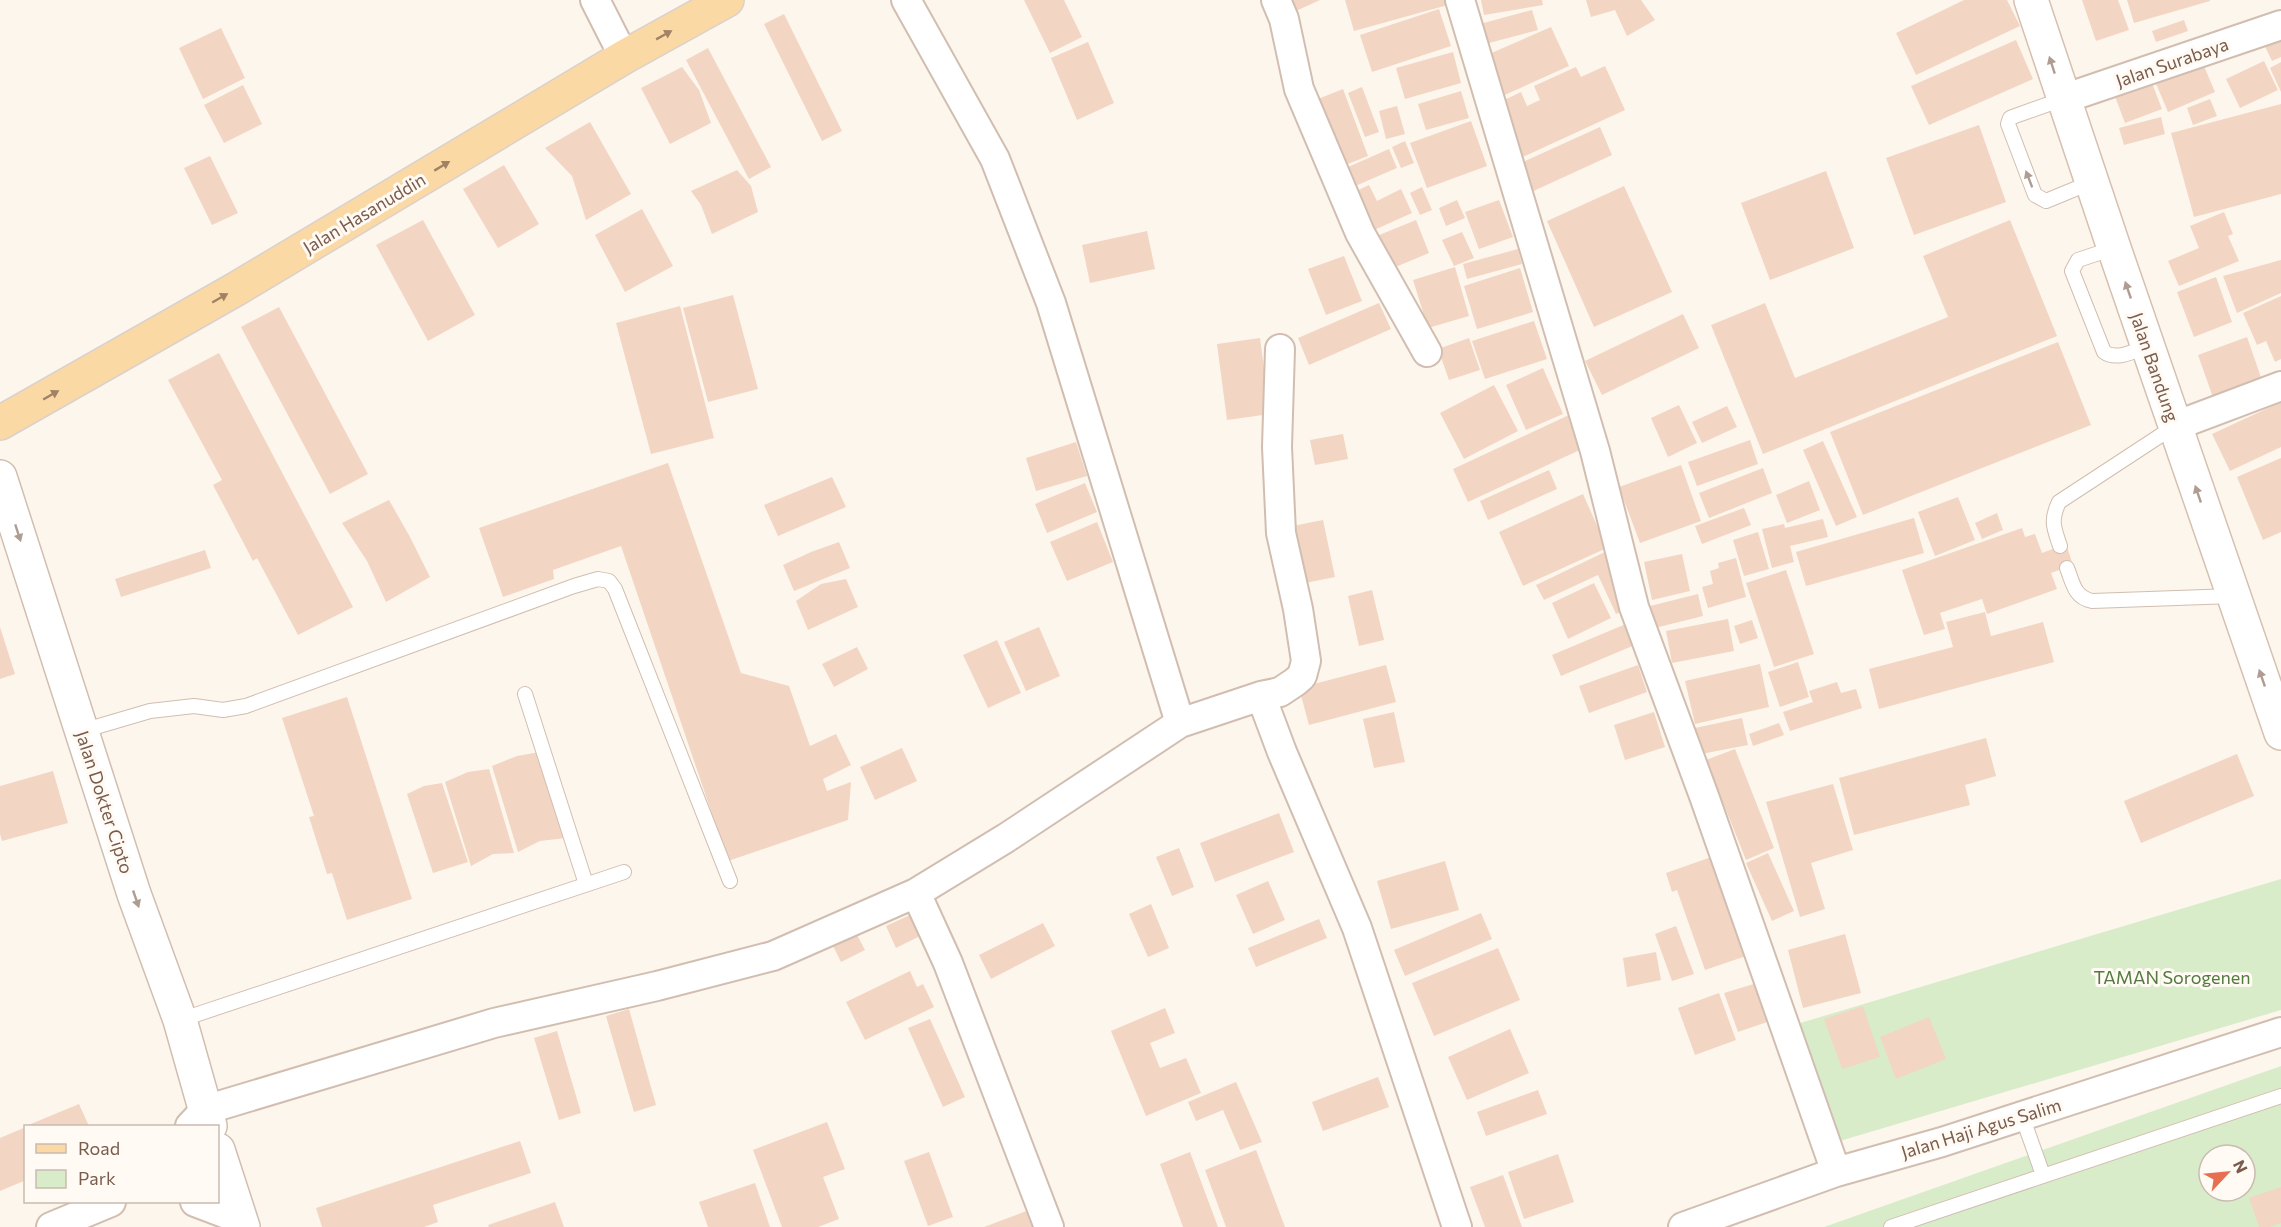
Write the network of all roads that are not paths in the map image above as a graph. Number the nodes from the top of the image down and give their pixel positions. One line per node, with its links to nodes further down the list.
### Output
1 (595, 0): 8 (street)
2 (728, 0): 8 (main road, Jalan Hasanuddin, one-way to 2)
3 (906, 0): 24 (street)
4 (1276, 0): 14 (street)
5 (1460, 0): 37 (street)
6 (2031, 0): 9 (main road, Jalan Bandung, one-way to 6)
7 (2281, 25): 9 (street, Jalan Surabaya)
8 (624, 57): 16 (main road, Jalan Hasanuddin, one-way to 8)
9 (2063, 99): 10 (main road, Jalan Bandung); 10 (lane, one-way to 9)
10 (2092, 182): 11 (main road, Jalan Bandung)
11 (2114, 248): 12 (main road, Jalan Bandung, one-way to 11); 12 (lane)
12 (2148, 346): 17 (main road, Jalan Bandung)
13 (1280, 349): 23 (street)
14 (1427, 352)
15 (2281, 386): 17 (street)
16 (0, 423)
17 (2175, 426): 19 (lane); 21 (main road, Jalan Bandung, one-way to 17)
18 (0, 477): 25 (main road, Jalan Dokter Cipto, one-way to 25)
19 (2060, 546)
20 (2067, 568): 21 (lane)
21 (2234, 596): 26 (main road, Jalan Bandung, one-way to 21)
22 (525, 694): 29 (lane)
23 (1261, 696): 24 (street); 44 (street)
24 (1180, 723): 30 (street)
25 (82, 731): 28 (lane); 31 (main road, Jalan Dokter Cipto, one-way to 31)
26 (2281, 734)
27 (624, 872): 29 (lane)
28 (730, 881)
29 (586, 884): 31 (lane)
30 (916, 892): 35 (street); 43 (street)
31 (180, 1020): 35 (main road, Jalan Dokter Cipto)
32 (2281, 1032): 34 (street, Jalan Haji Agus Salim)
33 (2281, 1096): 38 (lane)
34 (2022, 1116): 37 (street, Jalan Haji Agus Salim); 38 (lane)
35 (202, 1121)
36 (219, 1153): 41 (main road)
37 (1836, 1172): 45 (street, Jalan Haji Agus Salim)
38 (2043, 1175): 46 (lane)
39 (109, 1203): 42 (street)
40 (197, 1203): 41 (street)
41 (241, 1223)
42 (51, 1227)
43 (1049, 1227)
44 (1457, 1227)
45 (1683, 1227)
46 (1891, 1227)

